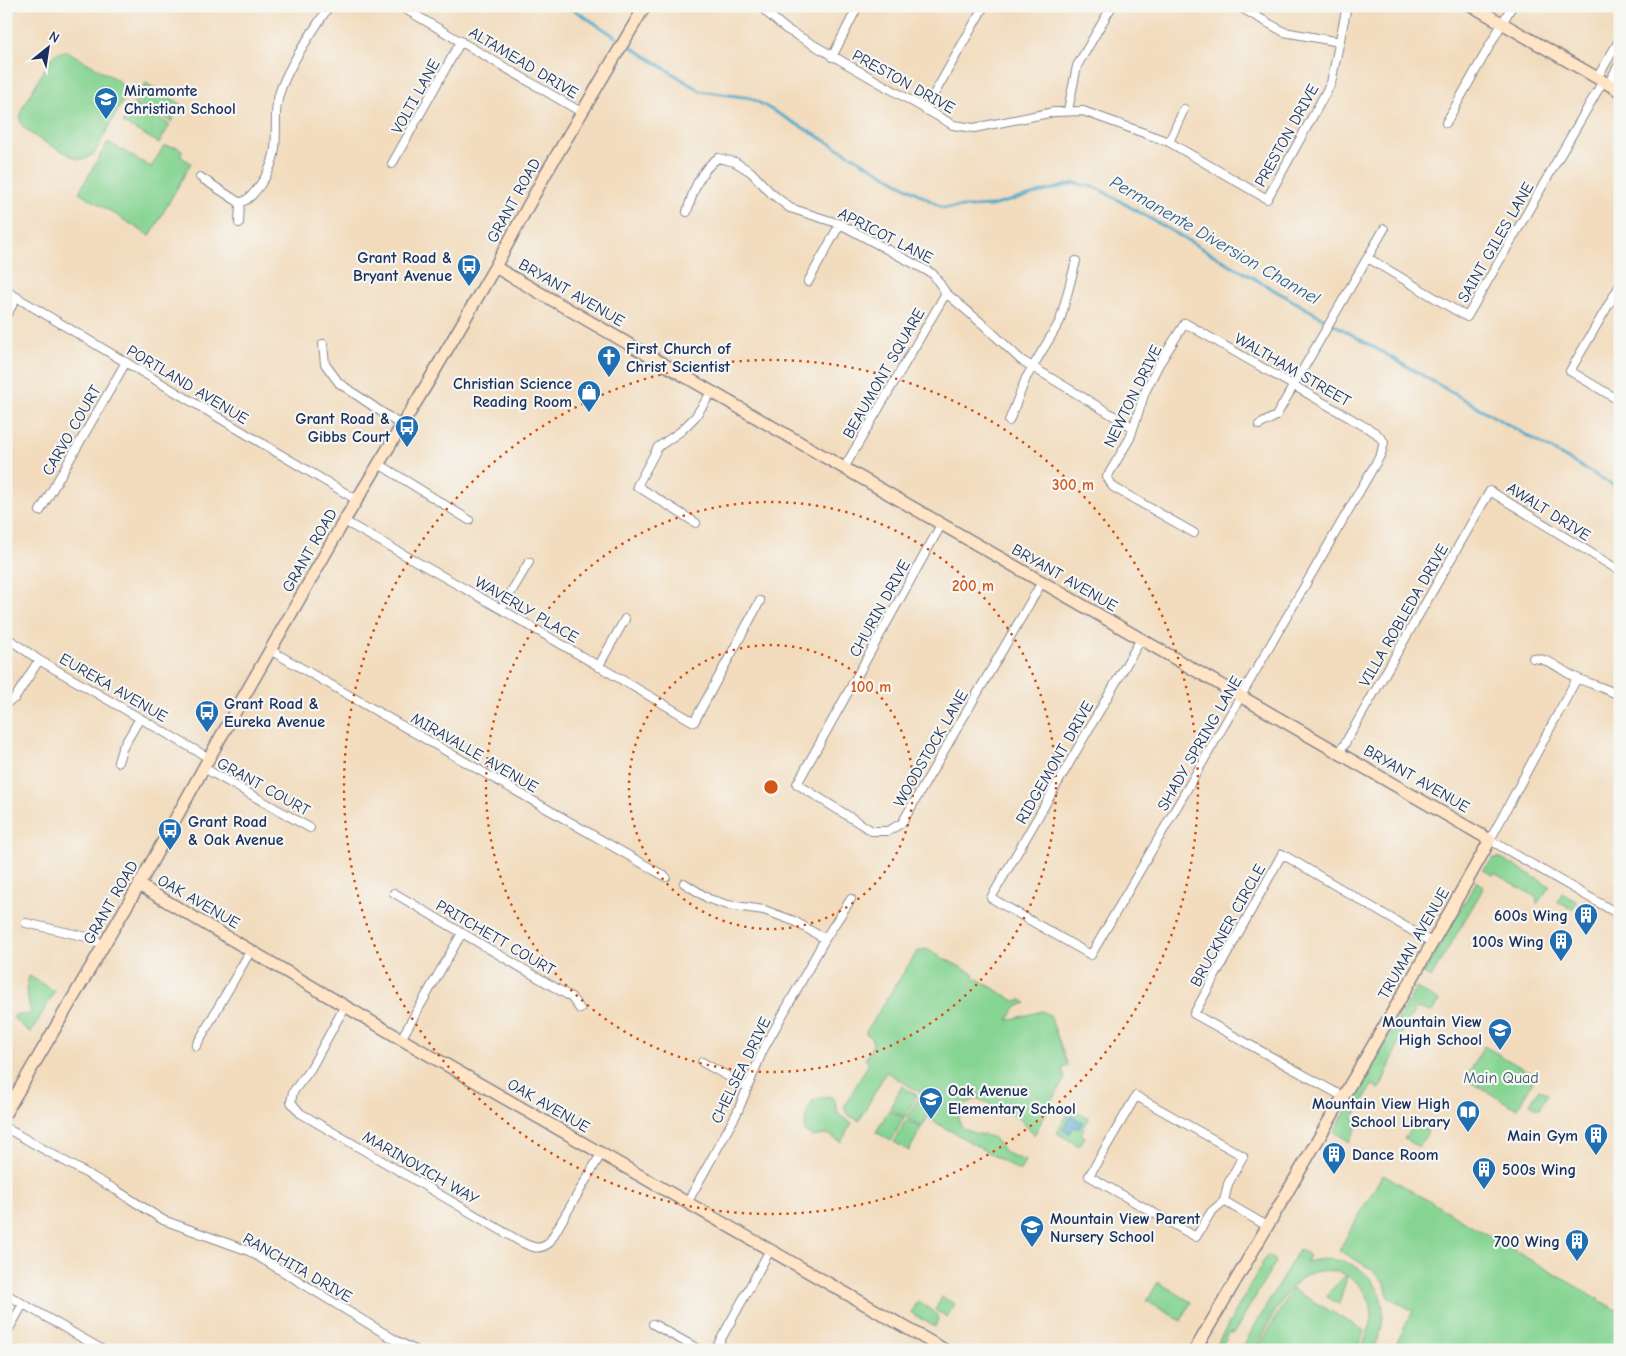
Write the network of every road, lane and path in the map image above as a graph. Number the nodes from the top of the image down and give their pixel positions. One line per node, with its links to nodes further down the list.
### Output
1 (328, 6): 28 (street)
2 (400, 6): 13 (street, ALTAMEAD DRIVE)
3 (645, 6): 23 (street, GRANT ROAD)
4 (763, 6): 16 (street, PRESTON DRIVE)
5 (858, 6): 16 (street)
6 (984, 6): 21 (street)
7 (1112, 6): 22 (street)
8 (1238, 6): 15 (street)
9 (1346, 6): 15 (street, PRESTON DRIVE)
10 (1472, 6): 12 (street)
11 (1512, 6): 12 (street)
12 (1503, 24): 18 (street); 24 (street)
13 (461, 41): 23 (street, ALTAMEAD DRIVE); 26 (street, VOLTI LANE)
14 (1619, 41): 18 (street, SAINT GILES LANE)
15 (1340, 42): 25 (street, PRESTON DRIVE)
16 (832, 57): 21 (street, PRESTON DRIVE)
17 (1620, 63): 18 (street, SAINT GILES LANE)
18 (1603, 81): 19 (street); 33 (street, SAINT GILES LANE)
19 (1620, 91)
20 (1184, 109): 25 (street)
21 (925, 110): 22 (street, PRESTON DRIVE)
22 (1068, 110): 25 (street, PRESTON DRIVE)
23 (581, 112): 35 (street, GRANT ROAD)
24 (1446, 123)
25 (1169, 142)
26 (392, 164)
27 (200, 177): 28 (street)
28 (240, 203): 30 (street)
29 (687, 212): 31 (street, APRICOT LANE)
30 (239, 223)
31 (840, 224): 36 (street); 39 (street, APRICOT LANE)
32 (1384, 229): 33 (street)
33 (1368, 258): 46 (street)
34 (1076, 261): 45 (street)
35 (495, 267): 47 (street, BRYANT AVENUE); 51 (street, GRANT ROAD)
36 (808, 282)
37 (1620, 285): 48 (street)
38 (6, 291): 40 (street, PORTLAND AVENUE)
39 (946, 293): 45 (street, APRICOT LANE); 55 (street, BEAUMONT SQUARE)
40 (17, 297): 41 (street); 44 (street, PORTLAND AVENUE)
41 (6, 316)
42 (1185, 323): 46 (street, WALTHAM STREET); 52 (street, NEWTON DRIVE)
43 (323, 344): 51 (street)
44 (126, 362): 57 (street, PORTLAND AVENUE); 58 (street, CARVO COURT)
45 (1032, 368): 49 (street); 52 (street, APRICOT LANE)
46 (1294, 386): 50 (street); 53 (street, WALTHAM STREET)
47 (711, 393): 55 (street, BRYANT AVENUE); 61 (street)
48 (1620, 400)
49 (1009, 421)
50 (1259, 425)
51 (402, 426): 54 (street, GRANT ROAD)
52 (1132, 428): 63 (street, NEWTON DRIVE)
53 (1384, 442): 77 (street, SHADY SPRING LANE)
54 (379, 464): 57 (street, GRANT ROAD); 59 (street)
55 (844, 468): 62 (street, BRYANT AVENUE)
56 (1490, 491): 65 (street, AWALT DRIVE); 81 (street, VILLA ROBLEDA DRIVE)
57 (356, 500): 60 (street, GRANT ROAD)
58 (40, 512)
59 (469, 520)
60 (344, 521): 68 (street, WAVERLY PLACE); 72 (street, GRANT ROAD)
61 (696, 524)
62 (941, 525): 66 (street, BRYANT AVENUE); 84 (street, CHURIN DRIVE)
63 (1194, 532)
64 (530, 562): 68 (street)
65 (1620, 570)
66 (1042, 582): 71 (street, BRYANT AVENUE); 84 (street, WOODSTOCK LANE)
67 (760, 601): 75 (street, WAVERLY PLACE)
68 (502, 609): 75 (street, WAVERLY PLACE)
69 (625, 619): 75 (street)
70 (6, 638): 74 (street, EUREKA AVENUE)
71 (1141, 639): 77 (street, BRYANT AVENUE); 91 (street, RIDGEMONT DRIVE)
72 (270, 650): 83 (street, GRANT ROAD); 87 (street, MIRAVALLE AVENUE)
73 (1533, 658): 76 (street)
74 (39, 660): 79 (street); 80 (street, EUREKA AVENUE)
75 (598, 666)
76 (1577, 678): 78 (street); 86 (street, TRUMAN AVENUE)
77 (1241, 696): 81 (street, BRYANT AVENUE); 91 (street, SHADY SPRING LANE)
78 (1620, 696)
79 (6, 703)
80 (140, 718): 82 (street); 83 (street, EUREKA AVENUE)
81 (1340, 752): 86 (street, BRYANT AVENUE)
82 (118, 762)
83 (206, 763): 85 (street, GRANT COURT); 89 (street, GRANT ROAD)
84 (797, 784)
85 (310, 828)
86 (1490, 840): 93 (street, BRYANT AVENUE); 97 (street, TRUMAN AVENUE)
87 (666, 877)
88 (684, 883): 96 (street)
89 (139, 885): 98 (street, GRANT ROAD); 99 (street, OAK AVENUE)
90 (394, 893): 95 (street, PRITCHETT COURT)
91 (991, 898)
92 (851, 899): 96 (street, CHELSEA DRIVE)
93 (1620, 915)
94 (26, 923): 98 (street)
95 (462, 933): 101 (street, PRITCHETT COURT); 102 (street)
96 (825, 939): 105 (street, CHELSEA DRIVE)
97 (1433, 943): 106 (street, TRUMAN AVENUE); 106 (street, BRUCKNER CIRCLE)
98 (104, 946): 107 (street, GRANT ROAD)
99 (251, 950): 100 (street, OAK AVENUE); 103 (street)
100 (346, 1006): 102 (street, OAK AVENUE); 109 (street, MARINOVICH WAY)
101 (580, 1009)
102 (401, 1039): 109 (street, OAK AVENUE)
103 (196, 1046)
104 (702, 1062): 105 (street)
105 (747, 1086): 111 (street, CHELSEA DRIVE)
106 (1342, 1096): 112 (street, TRUMAN AVENUE)
107 (6, 1112)
108 (6, 1128): 119 (street, RANCHITA DRIVE)
109 (602, 1154): 111 (street, OAK AVENUE)
110 (1224, 1202): 110 (street); 112 (street)
111 (687, 1203): 113 (street, OAK AVENUE)
112 (1267, 1226): 123 (street, TRUMAN AVENUE)
113 (770, 1250): 121 (street); 122 (street, OAK AVENUE)
114 (6, 1294): 115 (street)
115 (23, 1304): 117 (street); 118 (street)
116 (653, 1324): 120 (street)
117 (6, 1334)
118 (103, 1350)
119 (416, 1350)
120 (700, 1350)
121 (715, 1350)
122 (945, 1350)
123 (1195, 1350)

